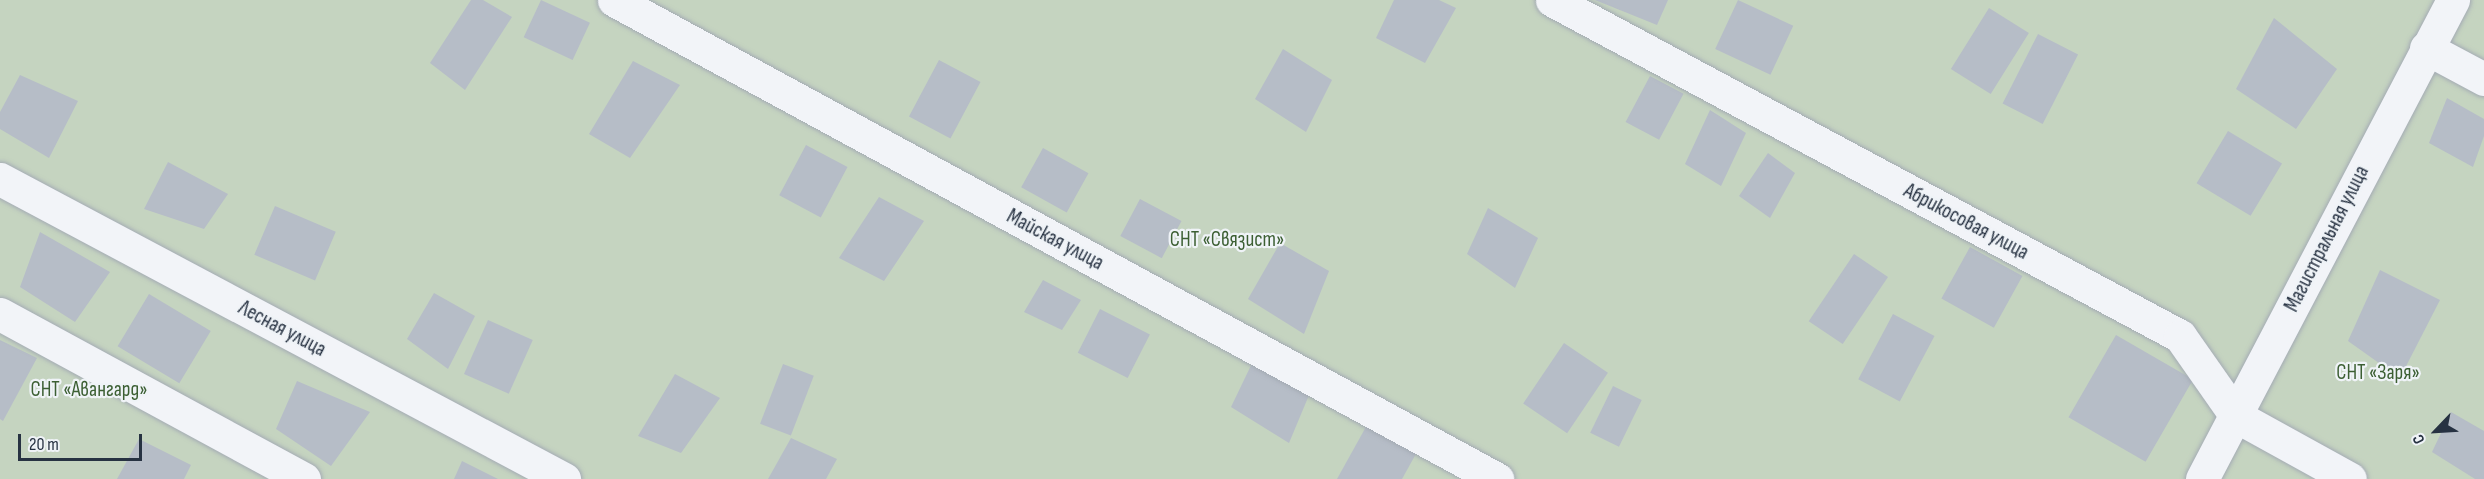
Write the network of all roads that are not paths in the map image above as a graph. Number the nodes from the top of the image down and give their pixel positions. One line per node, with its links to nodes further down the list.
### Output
1 (614, 0): 11 (street, Майская улица)
2 (1552, 0): 8 (street, Абрикосовая улица)
3 (2453, 0): 4 (street, Магистральная улица)
4 (2426, 48): 5 (street); 8 (street, Магистральная улица)
5 (2484, 80)
6 (0, 179): 10 (street, Лесная улица)
7 (0, 314): 9 (street)
8 (2236, 416): 12 (street, Магистральная улица); 13 (street, Абрикосовая улица)
9 (304, 479)
10 (564, 479)
11 (1497, 479)
12 (2202, 479)
13 (2350, 479)

